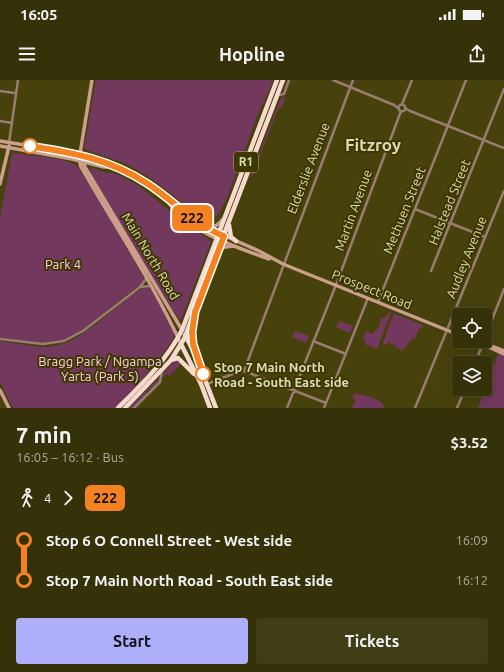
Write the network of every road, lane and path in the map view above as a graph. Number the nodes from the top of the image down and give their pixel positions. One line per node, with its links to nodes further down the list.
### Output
1 (18, 80): 13 (street)
2 (92, 80): 27 (main road)
3 (277, 80): 16 (highway, R1)
4 (283, 80): 14 (highway, R1)
5 (289, 80): 14 (street)
6 (333, 80): 10 (street)
7 (353, 80): 10 (street, Elderslie Avenue)
8 (412, 80): 15 (street, Martin Avenue)
9 (466, 80): 20 (street, Methuen Street)
10 (350, 86): 15 (street); 45 (street, Elderslie Avenue)
11 (504, 90): 21 (street, Halstead Street)
12 (0, 91): 13 (street)
13 (15, 93): 18 (street)
14 (278, 94): 16 (highway); 19 (highway, R1)
15 (402, 108): 20 (street); 49 (street, Martin Avenue)
16 (265, 113): 26 (highway, R1)
17 (0, 121): 18 (street)
18 (12, 123): 23 (street)
19 (267, 124): 26 (highway); 30 (highway, R1)
20 (448, 125): 21 (street); 35 (street, Methuen Street)
21 (484, 140): 25 (street); 39 (street, Halstead Street)
22 (0, 141): 23 (main road)
23 (9, 145): 24 (main road); 27 (main road, Prospect Road); 28 (main road, Prospect Road); 32 (main road)
24 (0, 146)
25 (504, 148)
26 (249, 154): 31 (highway, R1)
27 (80, 155): 28 (main road); 29 (main road, Prospect Road)
28 (81, 161): 29 (main road, Prospect Road); 47 (main road, Main North Road); 58 (main road, Main North Road)
29 (117, 168): 34 (main road, Prospect Road)
30 (246, 180): 31 (highway); 37 (highway, R1)
31 (238, 183): 36 (highway, R1)
32 (0, 184)
33 (504, 191): 41 (street, Audley Avenue)
34 (165, 198): 38 (main road, Prospect Road); 40 (main road, Prospect Road)
35 (415, 209): 39 (street); 55 (street, Methuen Street)
36 (225, 218): 38 (main road); 40 (highway, R1)
37 (229, 221): 42 (highway, R1); 43 (highway)
38 (199, 223): 40 (main road, Prospect Road)
39 (451, 224): 41 (street); 46 (street, Halstead Street)
40 (218, 236): 42 (main road, Prospect Road); 48 (highway, R1)
41 (485, 237): 59 (street, Audley Avenue)
42 (223, 239): 43 (main road, Prospect Road); 44 (highway, R1)
43 (236, 244): 44 (main road); 45 (main road, Prospect Road)
44 (219, 250): 51 (highway, R1)
45 (283, 264): 49 (main road, Prospect Road); 74 (street, Elderslie Avenue)
46 (431, 272)
47 (146, 279): 50 (main road, Main North Road); 52 (street)
48 (200, 284): 51 (highway); 58 (highway, R1)
49 (336, 285): 54 (main road, Prospect Road); 64 (street, Martin Avenue)
50 (150, 286): 52 (street); 62 (main road, Main North Road)
51 (206, 286): 56 (highway, R1)
52 (140, 287): 63 (street)
53 (504, 289): 57 (street)
54 (368, 298): 55 (main road, Prospect Road); 70 (street)
55 (378, 302): 59 (main road, Prospect Road)
56 (195, 312): 61 (highway, R1); 69 (highway)
57 (492, 320)
58 (182, 330): 61 (highway, Main North Road); 62 (highway, R1)
59 (447, 330): 60 (main road, Prospect Road); 89 (street, Audley Avenue)
60 (452, 332)
61 (186, 336): 65 (highway, R1); 69 (highway, Main North Road)
62 (178, 338): 65 (main road, Main North Road); 82 (highway, R1)
63 (0, 339)
64 (314, 341): 70 (street); 78 (street, Martin Avenue)
65 (181, 344): 72 (highway, R1); 75 (highway, Main North Road)
66 (492, 346): 68 (main road)
67 (492, 348): 71 (main road)
68 (504, 350)
69 (195, 354): 76 (highway, Main North Road)
70 (346, 354): 80 (street)
71 (504, 354)
72 (171, 360): 73 (highway, R1); 75 (highway)
73 (162, 370): 83 (highway, R1); 84 (street)
74 (244, 371): 76 (street); 78 (street)
75 (201, 384): 85 (highway, Main North Road)
76 (207, 384): 86 (highway, Main North Road)
77 (0, 390): 81 (main road)
78 (294, 390): 80 (street); 87 (street, Martin Avenue)
79 (462, 396): 90 (street)
80 (326, 403): 88 (street)
81 (9, 408)
82 (118, 408)
83 (125, 408)
84 (134, 408)
85 (210, 408)
86 (216, 408)
87 (287, 408)
88 (324, 408)
89 (415, 408)
90 (457, 408)

